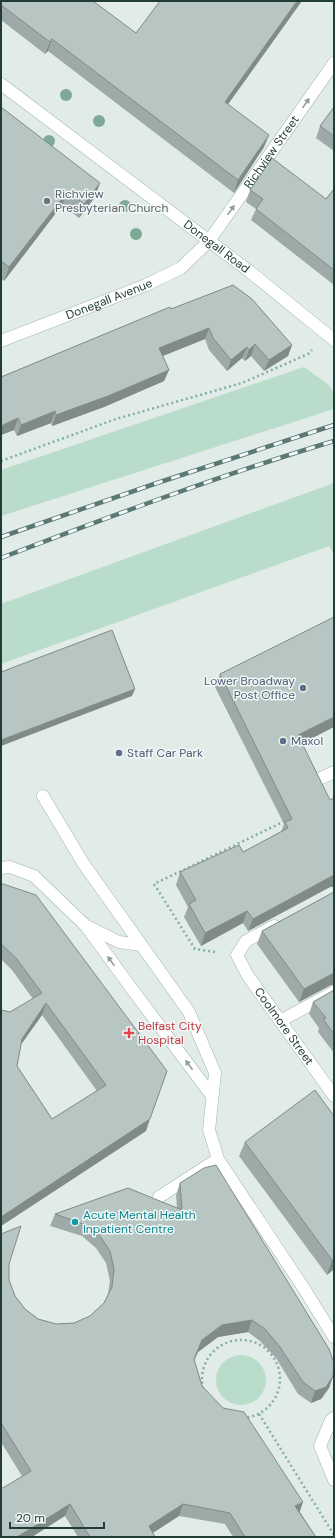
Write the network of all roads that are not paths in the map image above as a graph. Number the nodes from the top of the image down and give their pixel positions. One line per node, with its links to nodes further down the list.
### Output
1 (334, 63): 3 (street, Richview Street, one-way to 1)
2 (1, 84): 3 (street, Donegall Road)
3 (209, 241): 4 (street, Donegall Road); 5 (street, Donegall Avenue)
4 (330, 337)
5 (1, 341)
6 (334, 772): 7 (street)
7 (317, 780)
8 (43, 796): 12 (street)
9 (1, 868): 11 (street)
10 (286, 919): 14 (street, Coolmore Street)
11 (86, 926): 12 (street); 16 (street, one-way to 11)
12 (141, 944): 16 (street)
13 (334, 992): 14 (street)
14 (280, 1021): 15 (street, Coolmore Street)
15 (332, 1090)
16 (212, 1096): 17 (street)
17 (218, 1159): 18 (street); 19 (street)
18 (159, 1197)
19 (334, 1337)
20 (334, 1418): 21 (street)
21 (333, 1475)

